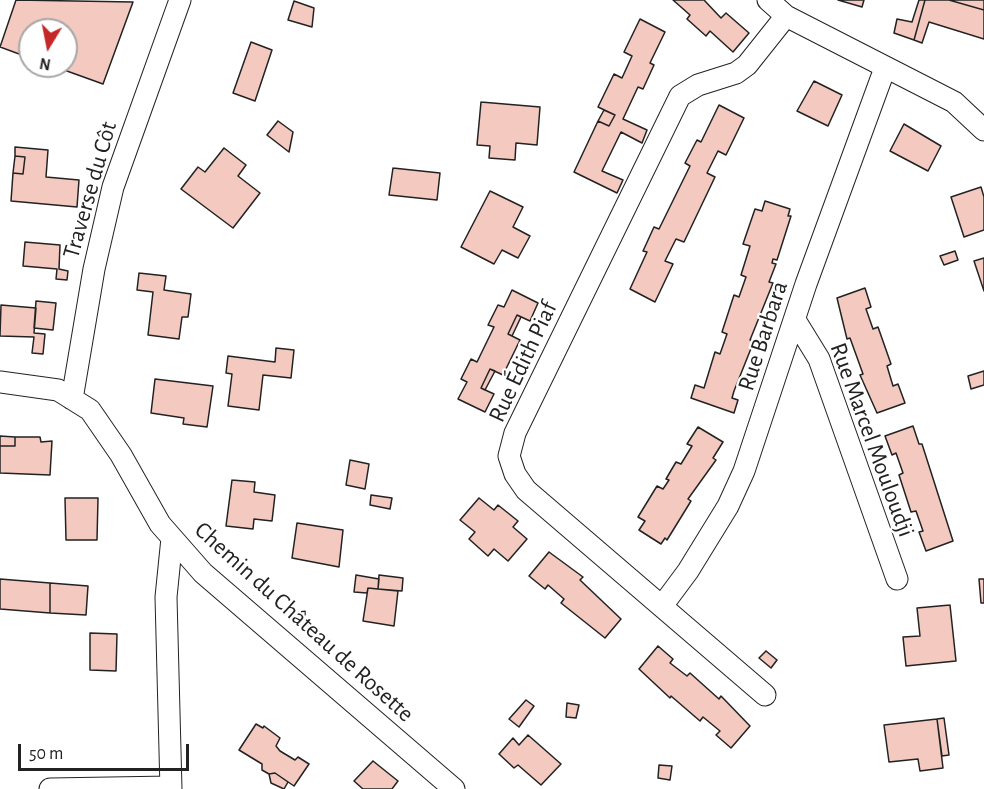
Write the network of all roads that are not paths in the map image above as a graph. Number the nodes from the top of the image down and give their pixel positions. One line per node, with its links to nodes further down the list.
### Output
1 (180, 0): 8 (street, Traverse du Côt)
2 (768, 0): 3 (street)
3 (786, 16): 4 (street); 11 (street, Rue Édith Piaf)
4 (885, 68): 5 (street); 6 (street, Rue Barbara)
5 (984, 130)
6 (795, 320): 10 (street, Rue Marcel Mouloudji); 11 (street, Rue Barbara)
7 (0, 382): 8 (street, Chemin du Château de Rosette)
8 (72, 399): 9 (street, Chemin du Château de Rosette)
9 (172, 538): 13 (street); 15 (street, Chemin du Château de Rosette)
10 (897, 579)
11 (662, 606): 12 (street, Rue Édith Piaf)
12 (765, 695)
13 (171, 788): 14 (street)
14 (50, 789)
15 (454, 789)

